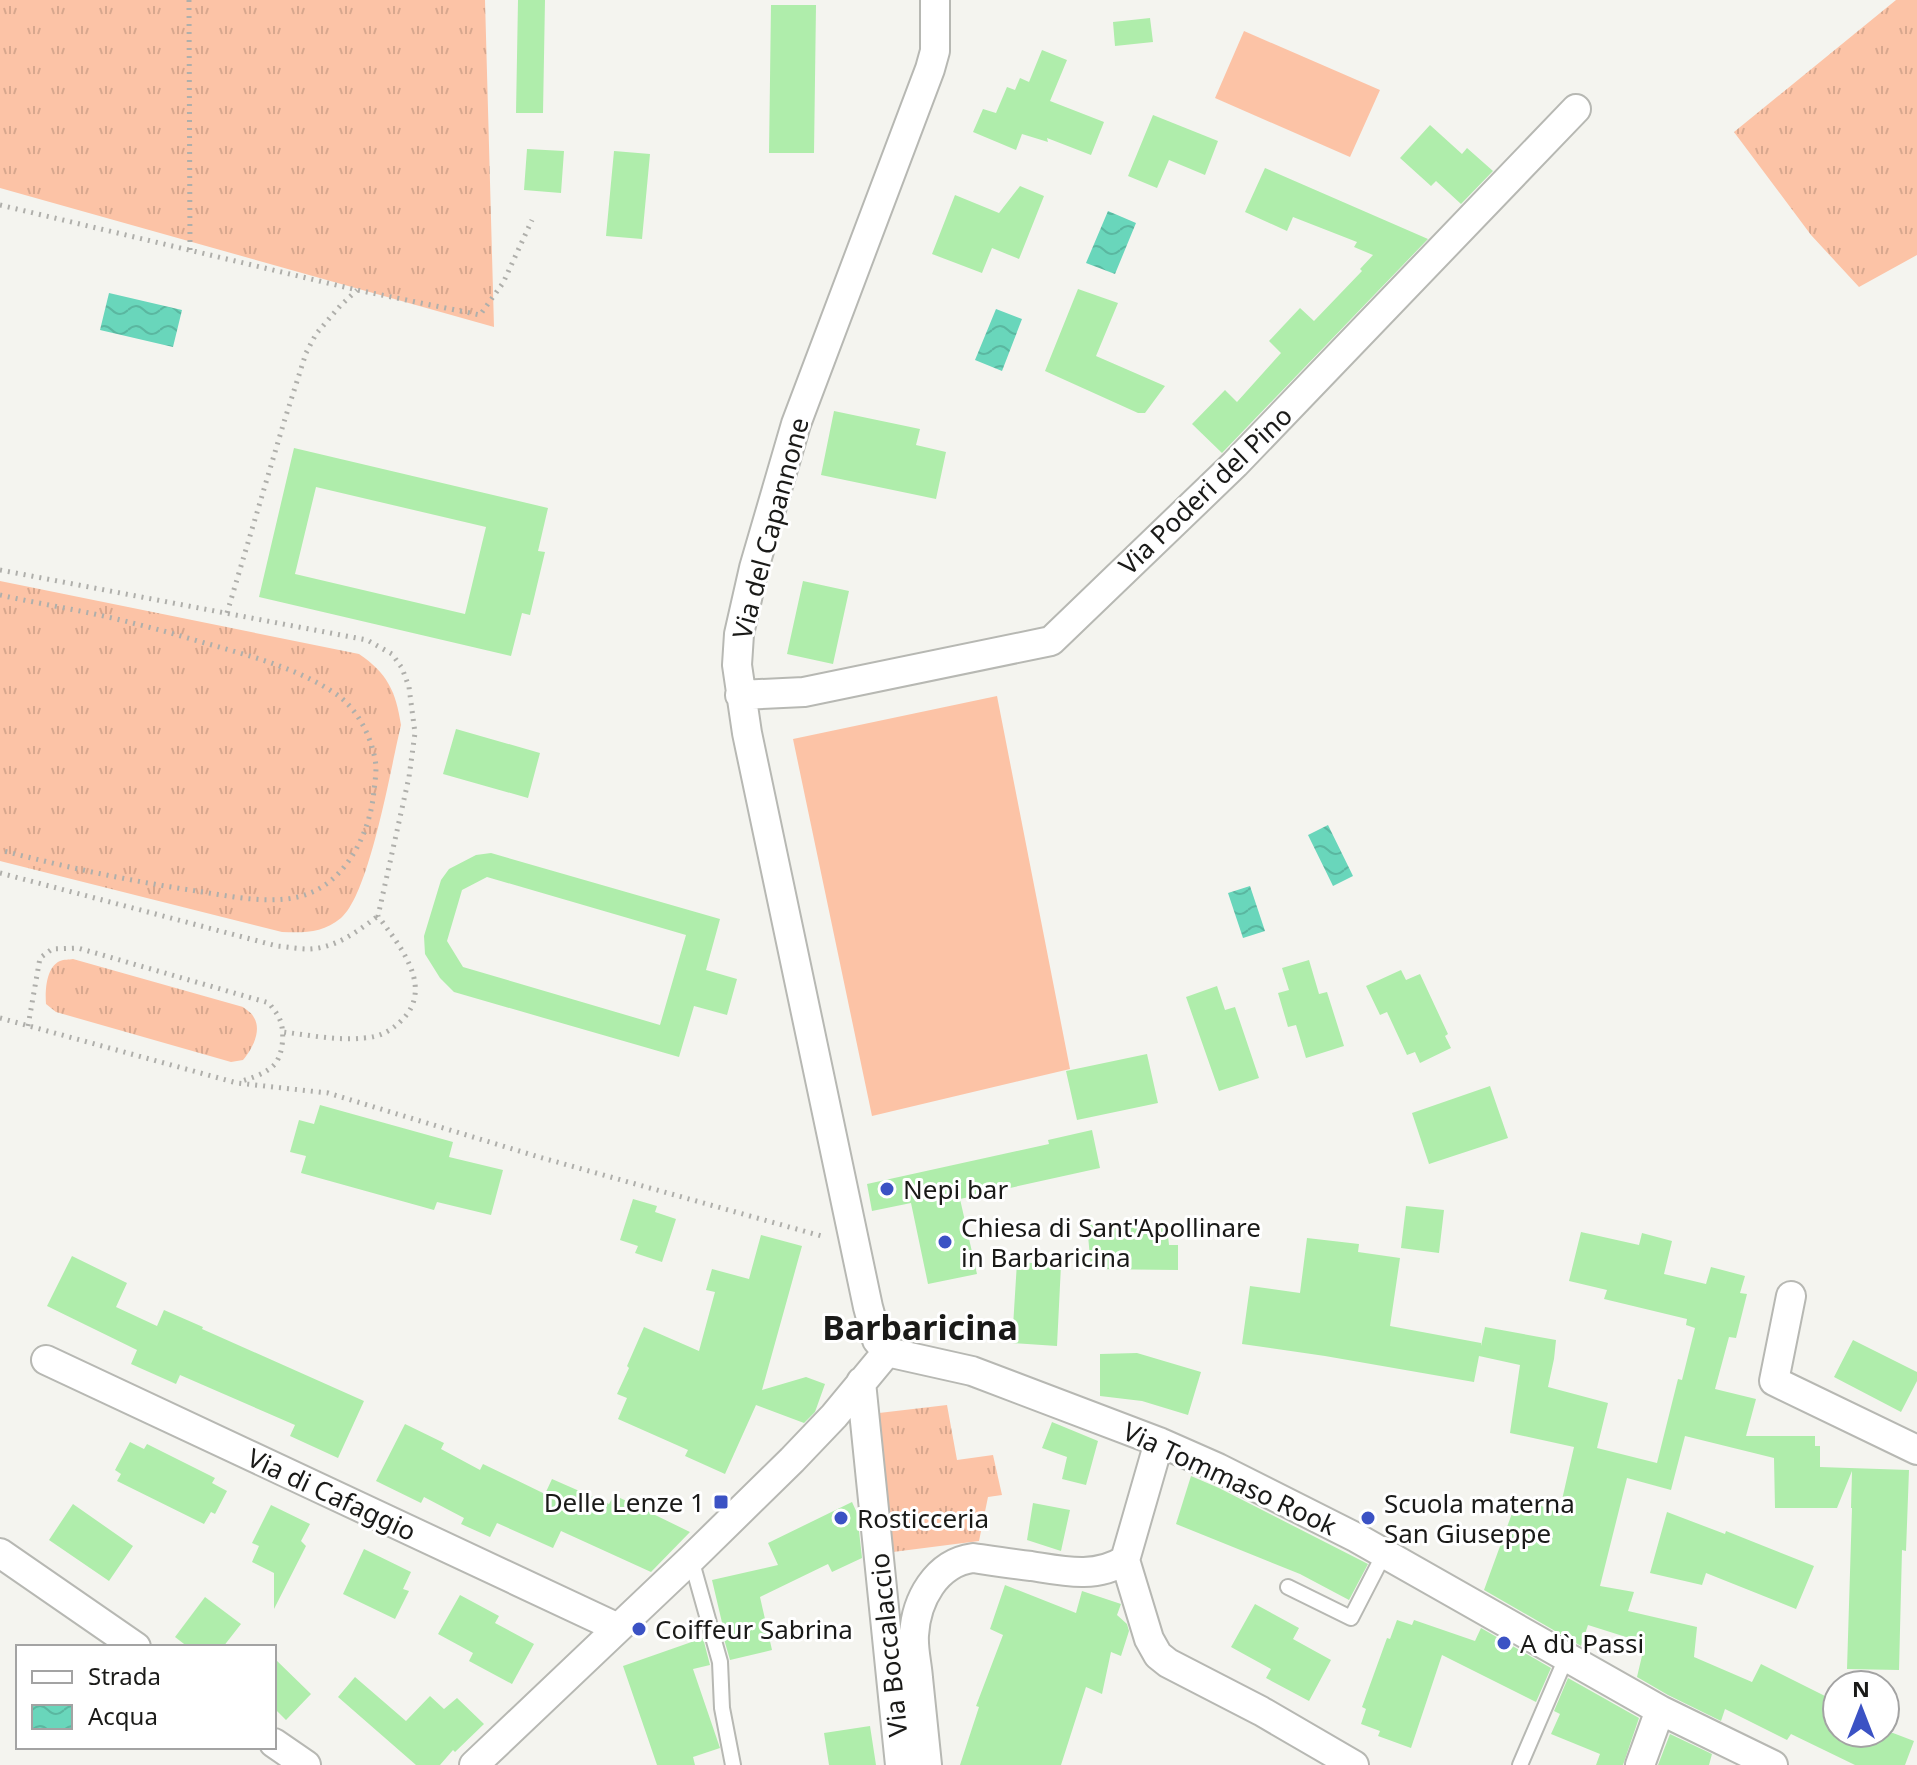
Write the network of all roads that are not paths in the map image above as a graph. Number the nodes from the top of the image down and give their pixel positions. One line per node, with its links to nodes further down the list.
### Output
1 (935, 0): 3 (street, Via del Capannone)
2 (1576, 109): 3 (street, Via Poderi del Pino)
3 (740, 695): 5 (street, Via del Capannone)
4 (1791, 1296): 9 (street)
5 (887, 1352): 7 (street); 8 (street, Via Tommaso Rook)
6 (46, 1360): 15 (street, Via di Cafaggio)
7 (861, 1382): 12 (street); 23 (street, Via Boccalaccio)
8 (1159, 1442): 11 (street, Via Tommaso Rook); 13 (street)
9 (1917, 1450)
10 (0, 1553): 16 (street)
11 (1384, 1554): 14 (lane); 17 (street, Via Tommaso Rook)
12 (691, 1559): 15 (street); 22 (lane)
13 (1125, 1560): 24 (street); 25 (street)
14 (1288, 1587)
15 (618, 1628): 21 (street)
16 (133, 1645)
17 (1566, 1658): 18 (street, Via Tommaso Rook); 26 (lane)
18 (1660, 1710): 27 (street); 28 (street, Via Tommaso Rook)
19 (276, 1744): 20 (street)
20 (306, 1765)
21 (474, 1765)
22 (733, 1765)
23 (900, 1765)
24 (927, 1765)
25 (1354, 1765)
26 (1520, 1765)
27 (1640, 1765)
28 (1773, 1765)

